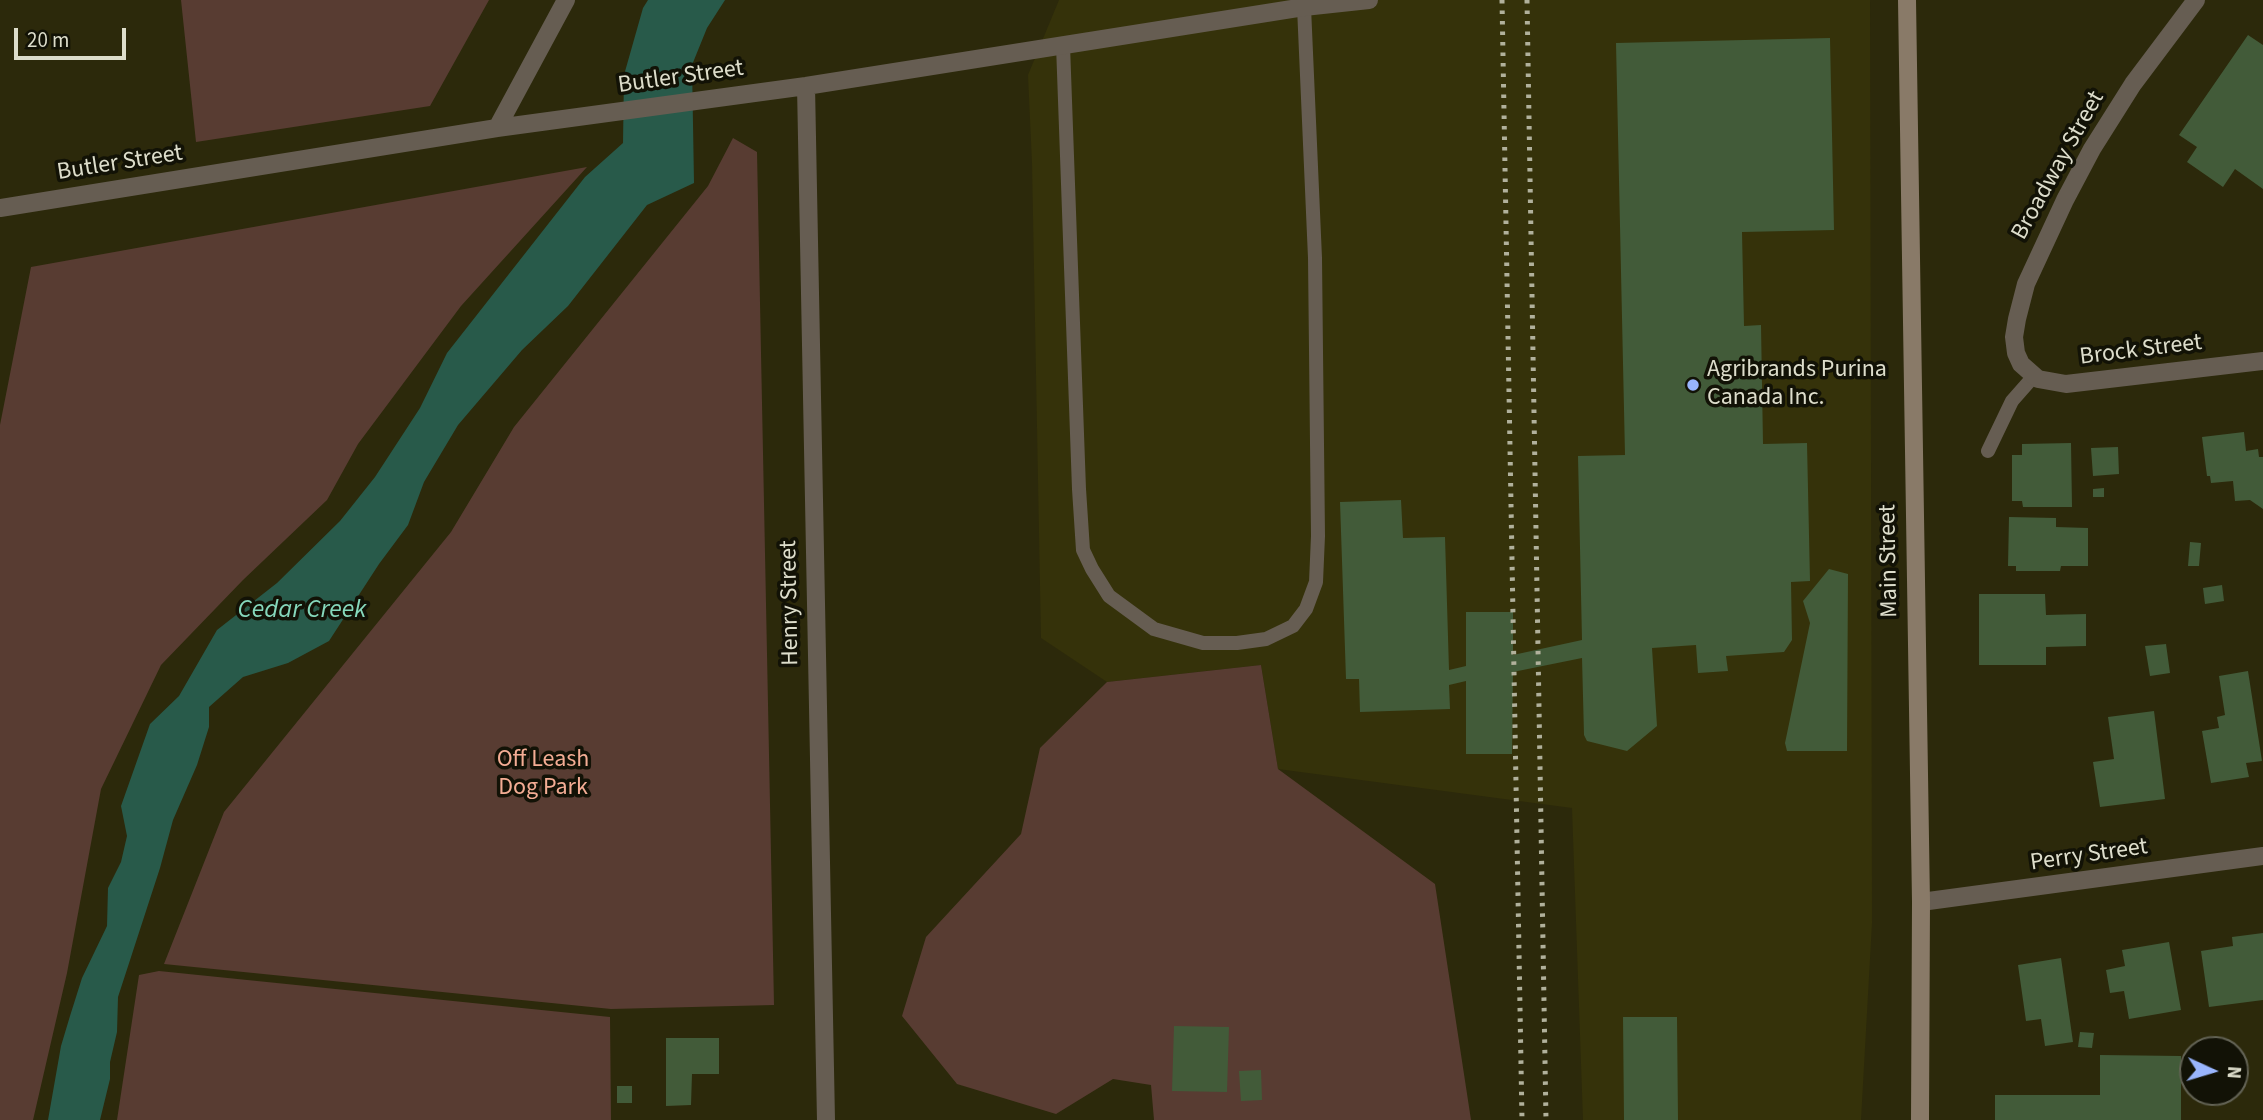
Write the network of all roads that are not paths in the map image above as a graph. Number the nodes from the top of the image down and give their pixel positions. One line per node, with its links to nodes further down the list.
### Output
1 (566, 0): 8 (street)
2 (1369, 0): 5 (street, Butler Street)
3 (1907, 0): 14 (main road, Main Street)
4 (2196, 0): 11 (street, Broadway Street)
5 (1304, 7): 6 (street, Butler Street); 6 (lane)
6 (1063, 45): 7 (street, Butler Street)
7 (806, 86): 8 (street, Butler Street); 15 (street, Henry Street)
8 (497, 128): 9 (street, Butler Street)
9 (0, 208)
10 (2263, 360): 11 (street, Brock Street)
11 (2031, 374): 12 (lane)
12 (1988, 451)
13 (2263, 856): 14 (street, Perry Street)
14 (1922, 902): 16 (main road, Main Street)
15 (826, 1120)
16 (1920, 1120)

